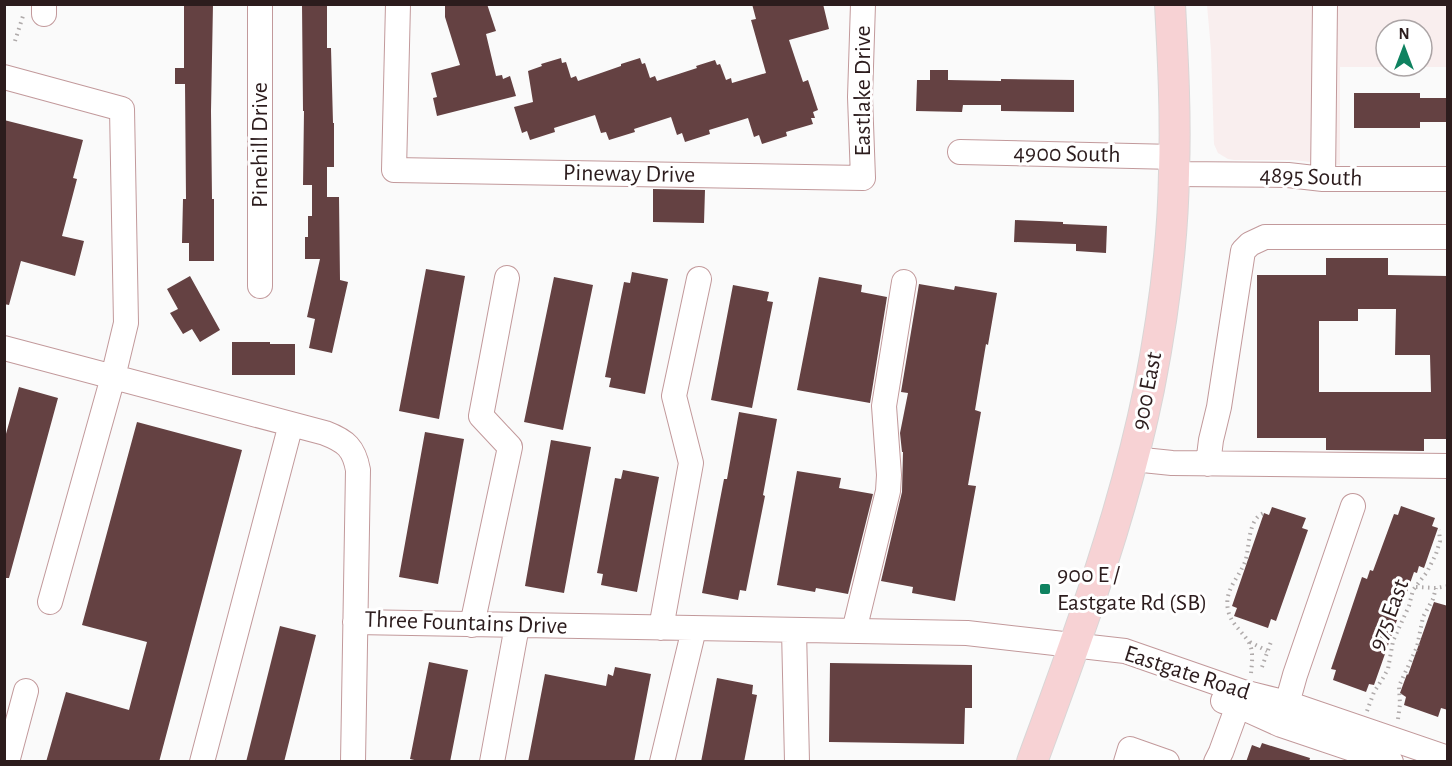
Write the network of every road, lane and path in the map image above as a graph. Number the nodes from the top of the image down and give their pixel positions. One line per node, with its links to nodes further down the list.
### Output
1 (260, 4): 18 (street, Pinehill Drive)
2 (398, 4): 11 (street, Pineway Drive)
3 (863, 4): 11 (street, Eastlake Drive)
4 (1170, 4): 10 (main road, 900 East)
5 (1325, 4): 12 (street)
6 (38, 10): 7 (path)
7 (15, 41)
8 (4, 77): 20 (street)
9 (960, 152): 10 (street, 4900 South)
10 (1174, 166): 12 (street, 4895 South); 22 (main road, 900 East)
11 (863, 178)
12 (1323, 179): 13 (street, 4895 South)
13 (1448, 179)
14 (1446, 237): 23 (street)
15 (507, 278): 33 (street)
16 (699, 279): 35 (street)
17 (904, 282): 38 (street)
18 (260, 286)
19 (4, 348): 20 (street, Three Fountains Drive)
20 (112, 377): 21 (street, Three Fountains Drive); 31 (street)
21 (291, 424): 32 (street, Three Fountains Drive); 51 (street)
22 (1133, 459): 23 (street); 41 (main road, 900 East)
23 (1209, 464): 24 (street)
24 (1448, 466)
25 (1353, 506): 47 (street)
26 (1265, 513): 40 (path)
27 (1439, 530): 28 (path, 975 East)
28 (1416, 586): 30 (path); 46 (path, 975 East)
29 (1448, 586): 30 (path)
30 (1436, 588): 48 (path, 975 East)
31 (51, 602)
32 (355, 622): 33 (street, Three Fountains Drive); 52 (street)
33 (472, 625): 34 (street, Three Fountains Drive)
34 (517, 626): 35 (street, Three Fountains Drive); 53 (street)
35 (661, 628): 36 (street, Three Fountains Drive)
36 (694, 628): 37 (street, Three Fountains Drive); 54 (street)
37 (794, 630): 38 (street, Three Fountains Drive); 55 (street)
38 (854, 631): 41 (street, Three Fountains Drive)
39 (1272, 639): 42 (path)
40 (1249, 642): 42 (path); 45 (path)
41 (1074, 646): 45 (street, Eastgate Road); 56 (main road, 900 East)
42 (1267, 651): 43 (path)
43 (1262, 667)
44 (26, 691): 50 (street)
45 (1244, 693): 47 (street, Eastgate Road); 59 (street)
46 (1367, 712)
47 (1284, 714): 48 (street, Eastgate Road)
48 (1397, 747): 49 (street, Eastgate Road)
49 (1448, 758)
50 (7, 762)
51 (202, 762)
52 (353, 762)
53 (492, 762)
54 (662, 762)
55 (797, 762)
56 (1032, 762)
57 (1126, 762): 58 (street)
58 (1167, 762)
59 (1215, 762)

